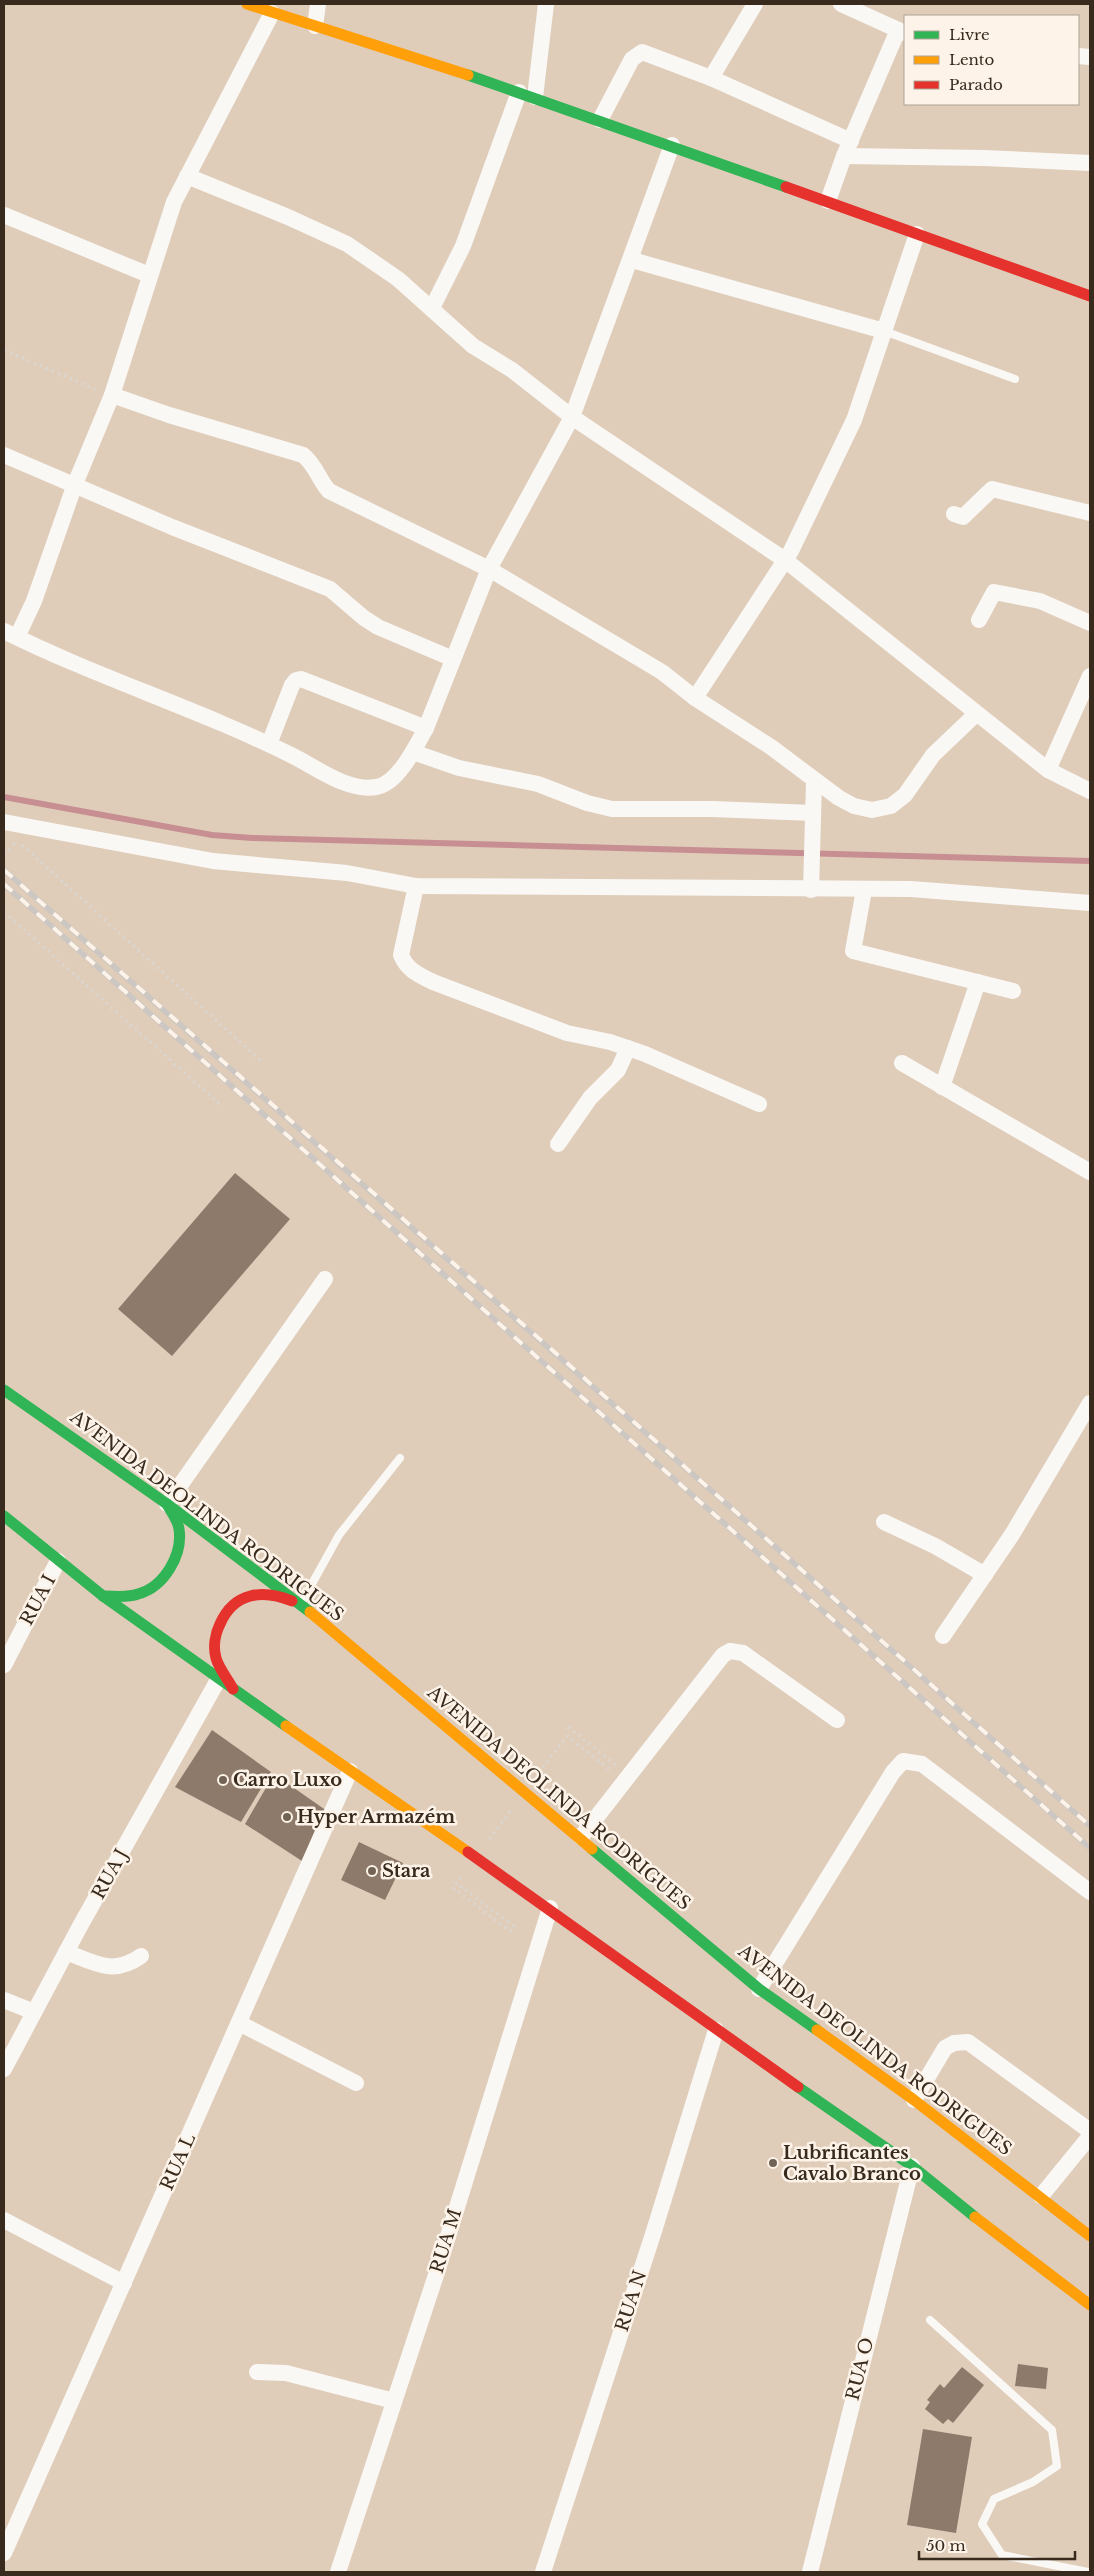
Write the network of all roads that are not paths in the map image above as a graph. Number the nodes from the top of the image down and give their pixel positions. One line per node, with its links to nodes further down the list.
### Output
1 (247, 4): 6 (main road)
2 (318, 4): 7 (street)
3 (546, 4): 10 (street)
4 (756, 4): 9 (street)
5 (841, 4): 8 (street)
6 (272, 13): 7 (main road); 16 (street)
7 (315, 26): 10 (main road)
8 (902, 32): 12 (street)
9 (711, 78): 11 (street); 12 (street)
10 (527, 94): 11 (main road); 23 (street)
11 (600, 120): 13 (main road)
12 (851, 141): 14 (street)
13 (672, 145): 17 (main road); 20 (street)
14 (844, 156): 15 (street); 17 (street)
15 (1090, 163)
16 (187, 176): 21 (street); 23 (street)
17 (828, 201): 19 (main road)
18 (4, 215): 21 (street)
19 (917, 234): 22 (main road); 24 (street)
20 (632, 260): 24 (street); 27 (street)
21 (149, 275): 26 (street)
22 (1090, 296)
23 (432, 308): 27 (street)
24 (884, 331): 25 (lane); 32 (street)
25 (1015, 379)
26 (112, 395): 29 (street); 33 (street)
27 (572, 417): 32 (street); 33 (street)
28 (4, 455): 29 (street)
29 (75, 484): 36 (street); 37 (street)
30 (1090, 513): 31 (street)
31 (954, 514)
32 (785, 560): 39 (street); 40 (street)
33 (489, 569): 37 (street); 39 (street)
34 (979, 620): 35 (street)
35 (1090, 623)
36 (10, 634): 42 (street)
37 (453, 659): 41 (street)
38 (1090, 676): 44 (street)
39 (695, 698): 45 (street)
40 (976, 714): 44 (street); 45 (street)
41 (426, 728): 42 (street); 43 (street)
42 (268, 744): 43 (street)
43 (413, 752): 47 (street)
44 (1048, 770): 46 (street)
45 (814, 782): 47 (street)
46 (1090, 791)
47 (812, 821): 50 (street)
48 (4, 822): 49 (street)
49 (416, 886): 50 (street); 55 (street)
50 (811, 890): 51 (street)
51 (864, 890): 52 (street); 53 (street)
52 (1090, 903)
53 (978, 982): 54 (street); 57 (street)
54 (1013, 992)
55 (628, 1048): 58 (street); 59 (street)
56 (902, 1063): 57 (street)
57 (942, 1087): 60 (street)
58 (759, 1104)
59 (558, 1144)
60 (1090, 1172)
61 (325, 1279): 65 (street)
62 (4, 1390): 65 (main road, AVENIDA DEOLINDA RODRIGUES)
63 (1090, 1403): 69 (street)
64 (400, 1458): 71 (lane)
65 (167, 1504): 70 (main road); 71 (main road, AVENIDA DEOLINDA RODRIGUES)
66 (4, 1516): 68 (main road)
67 (884, 1522): 69 (street)
68 (58, 1561): 70 (main road); 73 (street, RUA I)
69 (985, 1575): 72 (street)
70 (103, 1596): 74 (main road)
71 (301, 1604): 75 (main road); 78 (main road, AVENIDA DEOLINDA RODRIGUES)
72 (943, 1636)
73 (4, 1665)
74 (218, 1680): 75 (main road); 81 (street, RUA J)
75 (234, 1691): 77 (main road)
76 (837, 1720): 78 (street)
77 (350, 1771): 80 (main road); 86 (street, RUA L)
78 (580, 1838): 83 (main road, AVENIDA DEOLINDA RODRIGUES)
79 (1090, 1892): 83 (street)
80 (550, 1908): 87 (main road); 103 (street, RUA M)
81 (66, 1952): 82 (street); 85 (street, RUA J)
82 (140, 1956)
83 (759, 1989): 90 (main road, AVENIDA DEOLINDA RODRIGUES)
84 (4, 2000): 85 (street)
85 (34, 2012): 88 (street, RUA J)
86 (239, 2023): 89 (street); 98 (street, RUA L)
87 (716, 2030): 93 (main road); 106 (street, RUA N)
88 (4, 2069)
89 (356, 2083)
90 (914, 2100): 91 (street); 94 (main road, AVENIDA DEOLINDA RODRIGUES)
91 (1090, 2131)
92 (1090, 2136): 94 (street)
93 (912, 2166): 97 (main road); 107 (street, RUA O)
94 (1040, 2196): 96 (main road, AVENIDA DEOLINDA RODRIGUES)
95 (4, 2220): 98 (street)
96 (1090, 2236)
97 (1010, 2245): 99 (main road); 100 (main road)
98 (124, 2283): 104 (street, RUA L)
99 (1069, 2304)
100 (1090, 2305)
101 (930, 2320): 108 (lane)
102 (257, 2372): 103 (street)
103 (394, 2400): 105 (street, RUA M)
104 (4, 2553)
105 (338, 2572)
106 (543, 2572)
107 (810, 2572)
108 (1088, 2572)

